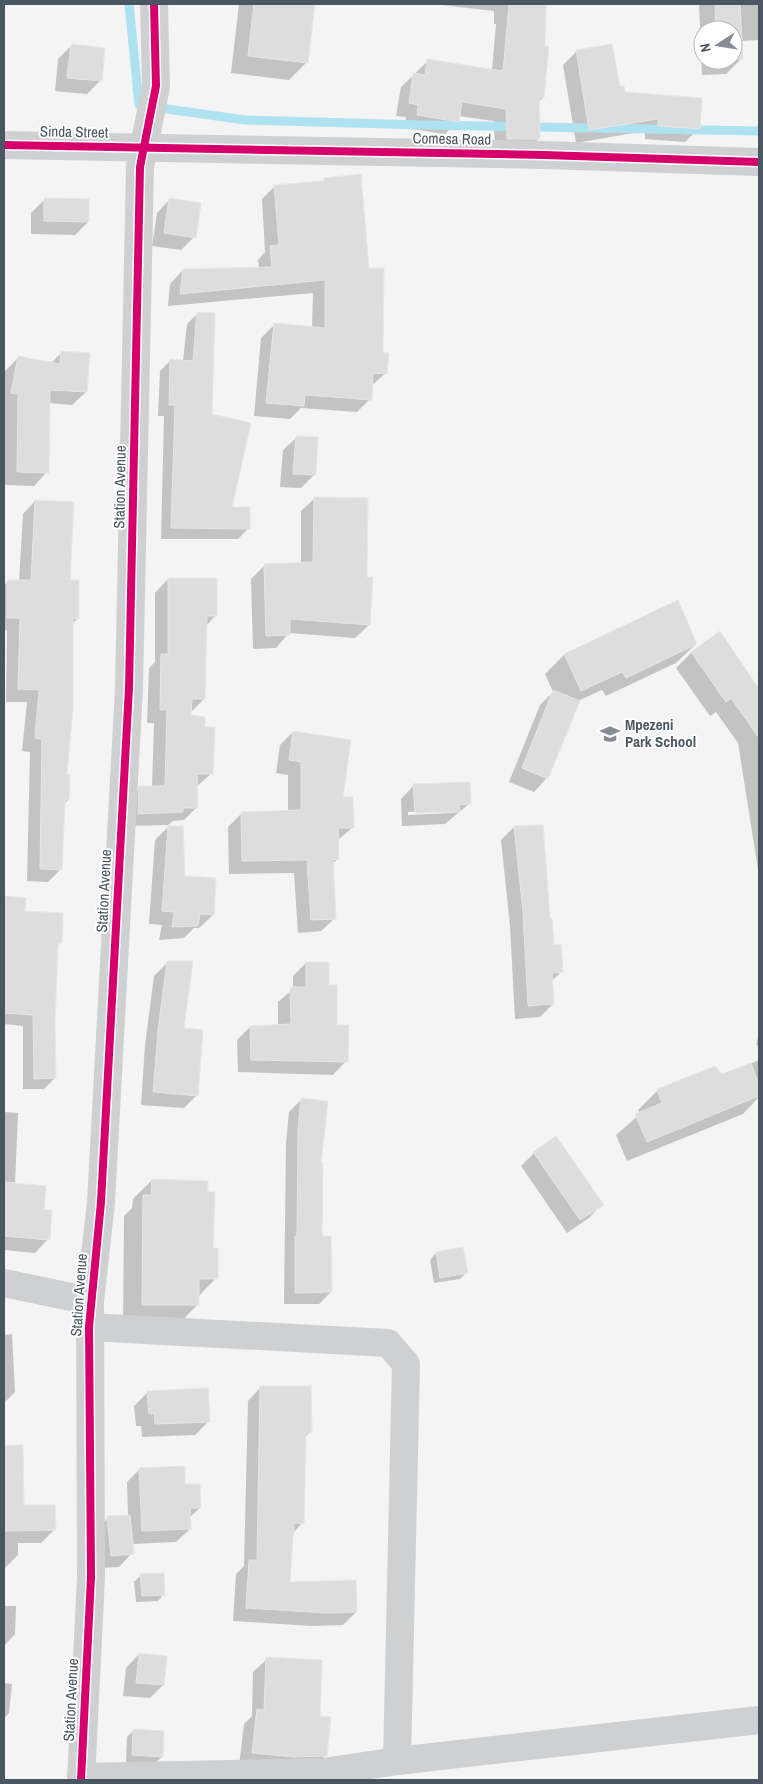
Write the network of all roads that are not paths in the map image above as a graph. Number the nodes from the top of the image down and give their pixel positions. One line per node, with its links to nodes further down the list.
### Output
1 (154, 4): 3 (street, Station Avenue)
2 (4, 145): 3 (street, Sinda Street)
3 (145, 147): 4 (street, Comesa Road); 6 (street, Station Avenue)
4 (759, 162)
5 (4, 1283): 6 (street)
6 (90, 1314): 8 (street); 9 (street, Station Avenue)
7 (759, 1720): 8 (street)
8 (397, 1761): 9 (street)
9 (81, 1778)

